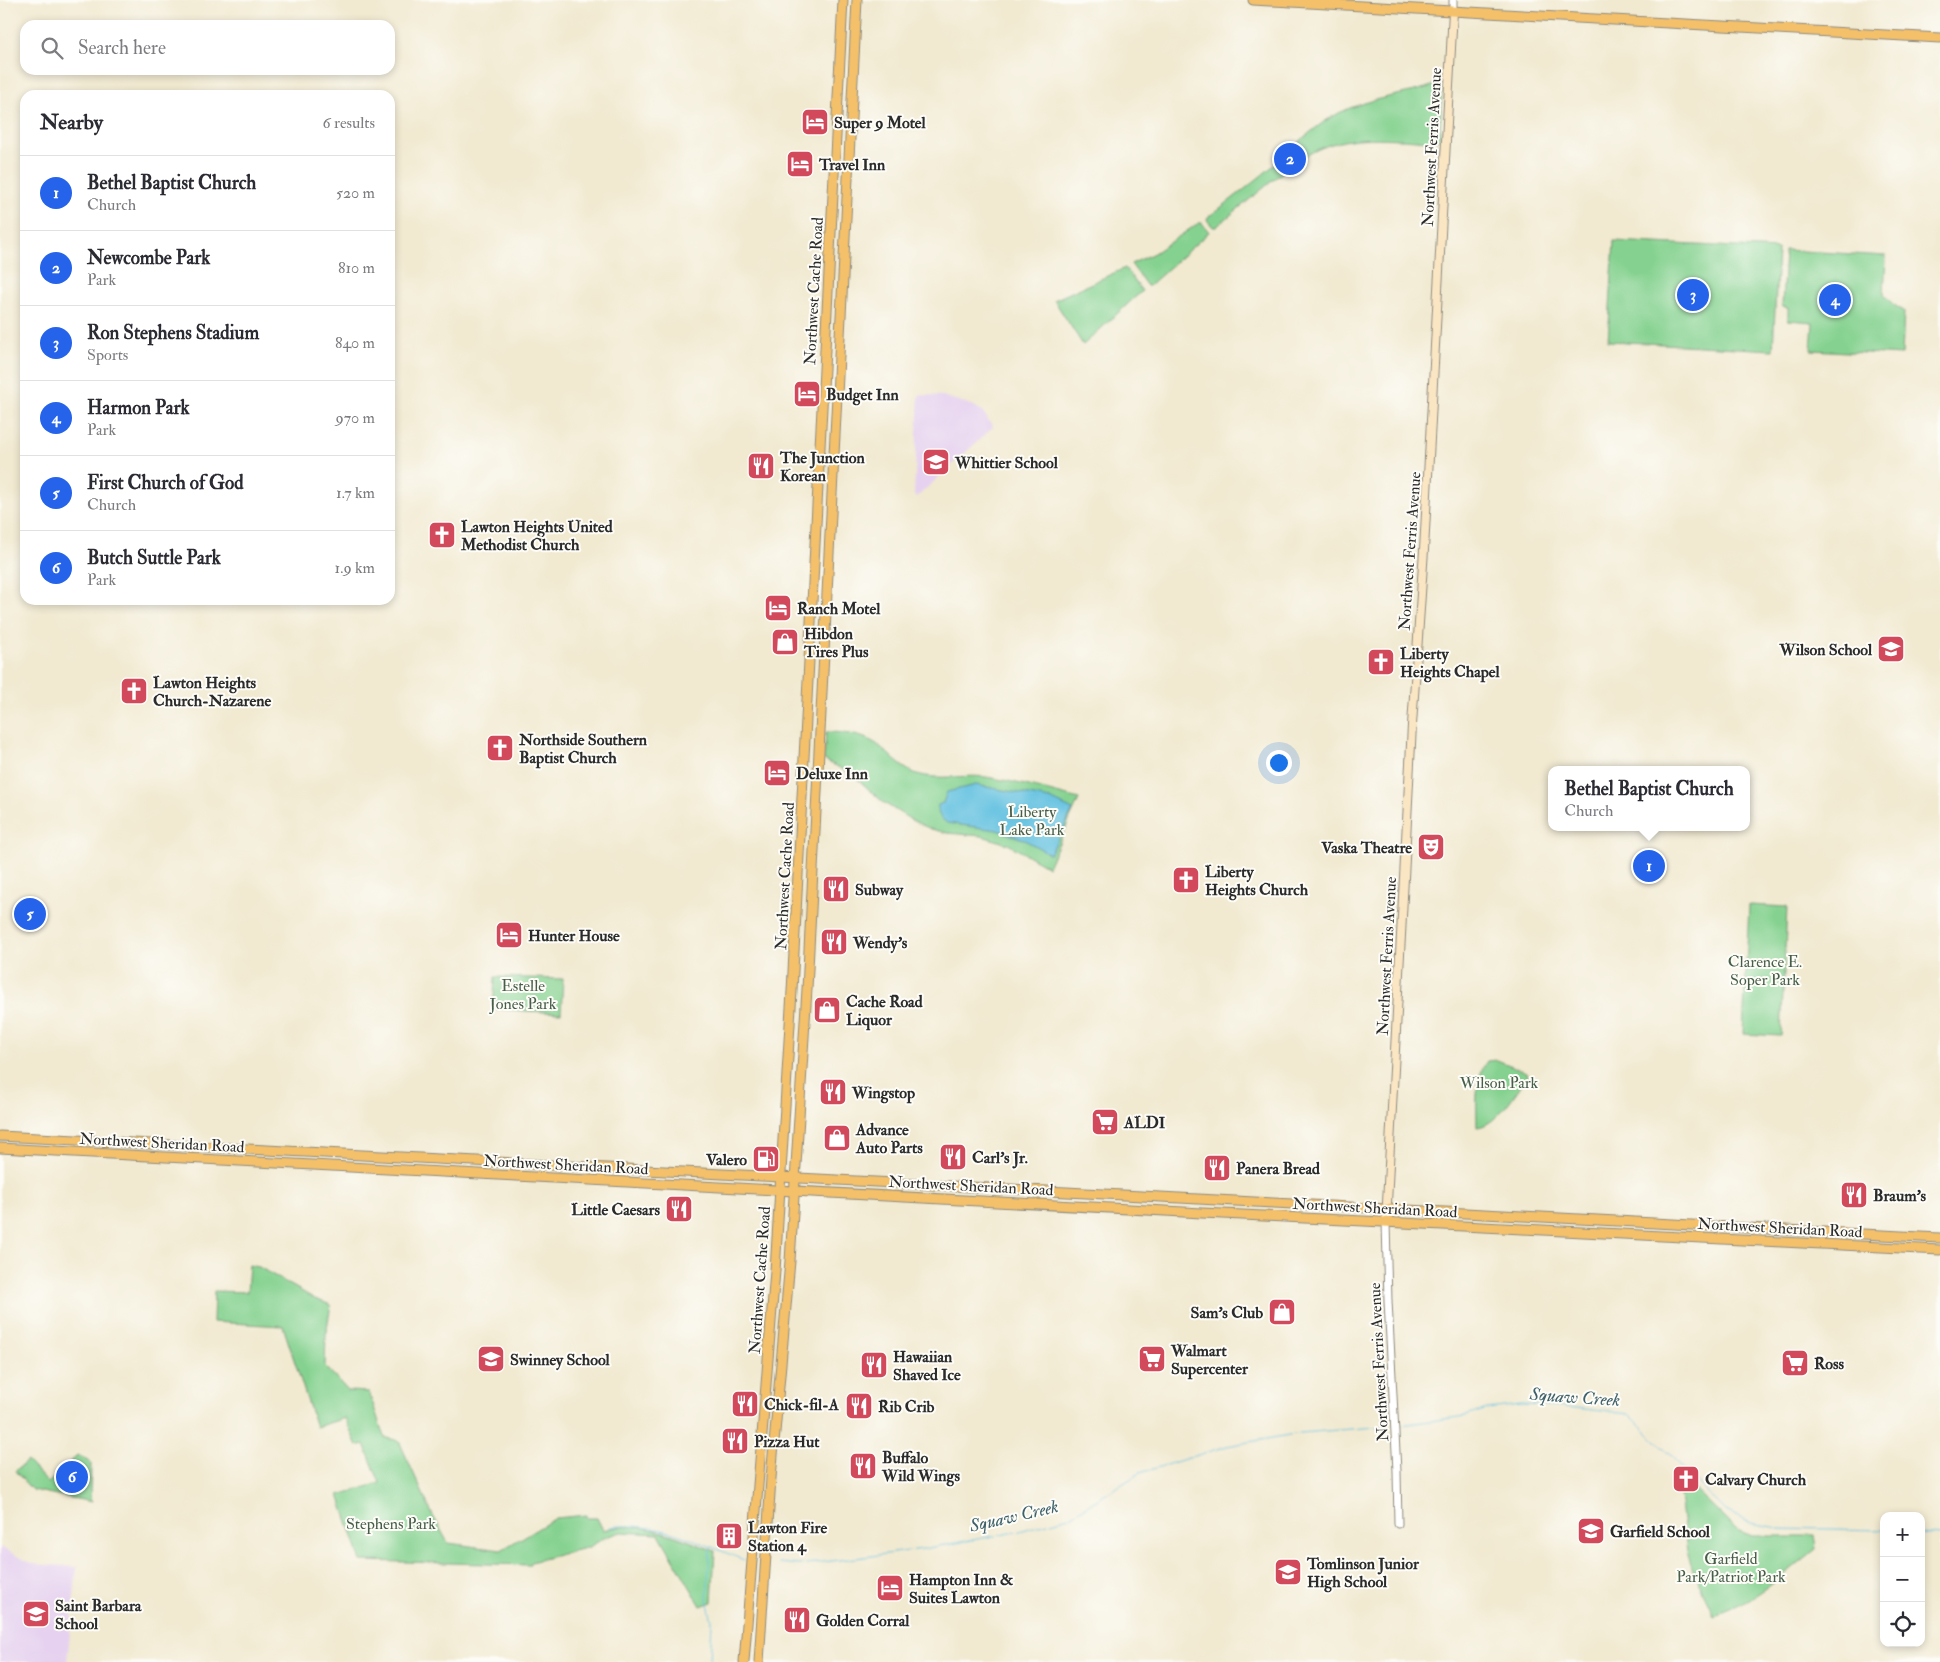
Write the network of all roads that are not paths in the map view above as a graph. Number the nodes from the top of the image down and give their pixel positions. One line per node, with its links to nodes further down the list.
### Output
1 (843, 0): 9 (main road, Northwest Cache Road)
2 (857, 0): 10 (main road, Northwest Cache Road)
3 (1253, 0): 5 (main road)
4 (1453, 0): 5 (street, Northwest Ferris Avenue)
5 (1453, 11): 6 (main road); 16 (main road, Northwest Ferris Avenue)
6 (1940, 38)
7 (0, 1136): 9 (main road, Northwest Sheridan Road)
8 (0, 1148): 11 (main road, Northwest Sheridan Road)
9 (781, 1177): 10 (main road, Northwest Sheridan Road); 11 (main road, Northwest Cache Road)
10 (796, 1177): 12 (main road, Northwest Cache Road); 13 (main road, Northwest Sheridan Road)
11 (780, 1191): 12 (main road, Northwest Sheridan Road); 22 (main road, Northwest Cache Road)
12 (795, 1191): 15 (main road, Northwest Sheridan Road); 23 (main road, Northwest Cache Road)
13 (1203, 1199): 14 (main road, Northwest Sheridan Road); 15 (main road)
14 (1243, 1201): 16 (main road, Northwest Sheridan Road); 17 (main road)
15 (1136, 1209): 17 (main road, Northwest Sheridan Road)
16 (1386, 1209): 18 (main road, Northwest Ferris Avenue); 19 (main road, Northwest Sheridan Road)
17 (1202, 1213): 18 (main road, Northwest Sheridan Road)
18 (1386, 1222): 20 (main road, Northwest Sheridan Road); 21 (street, Northwest Ferris Avenue)
19 (1940, 1238)
20 (1940, 1250)
21 (1398, 1524)
22 (744, 1662)
23 (759, 1662)

